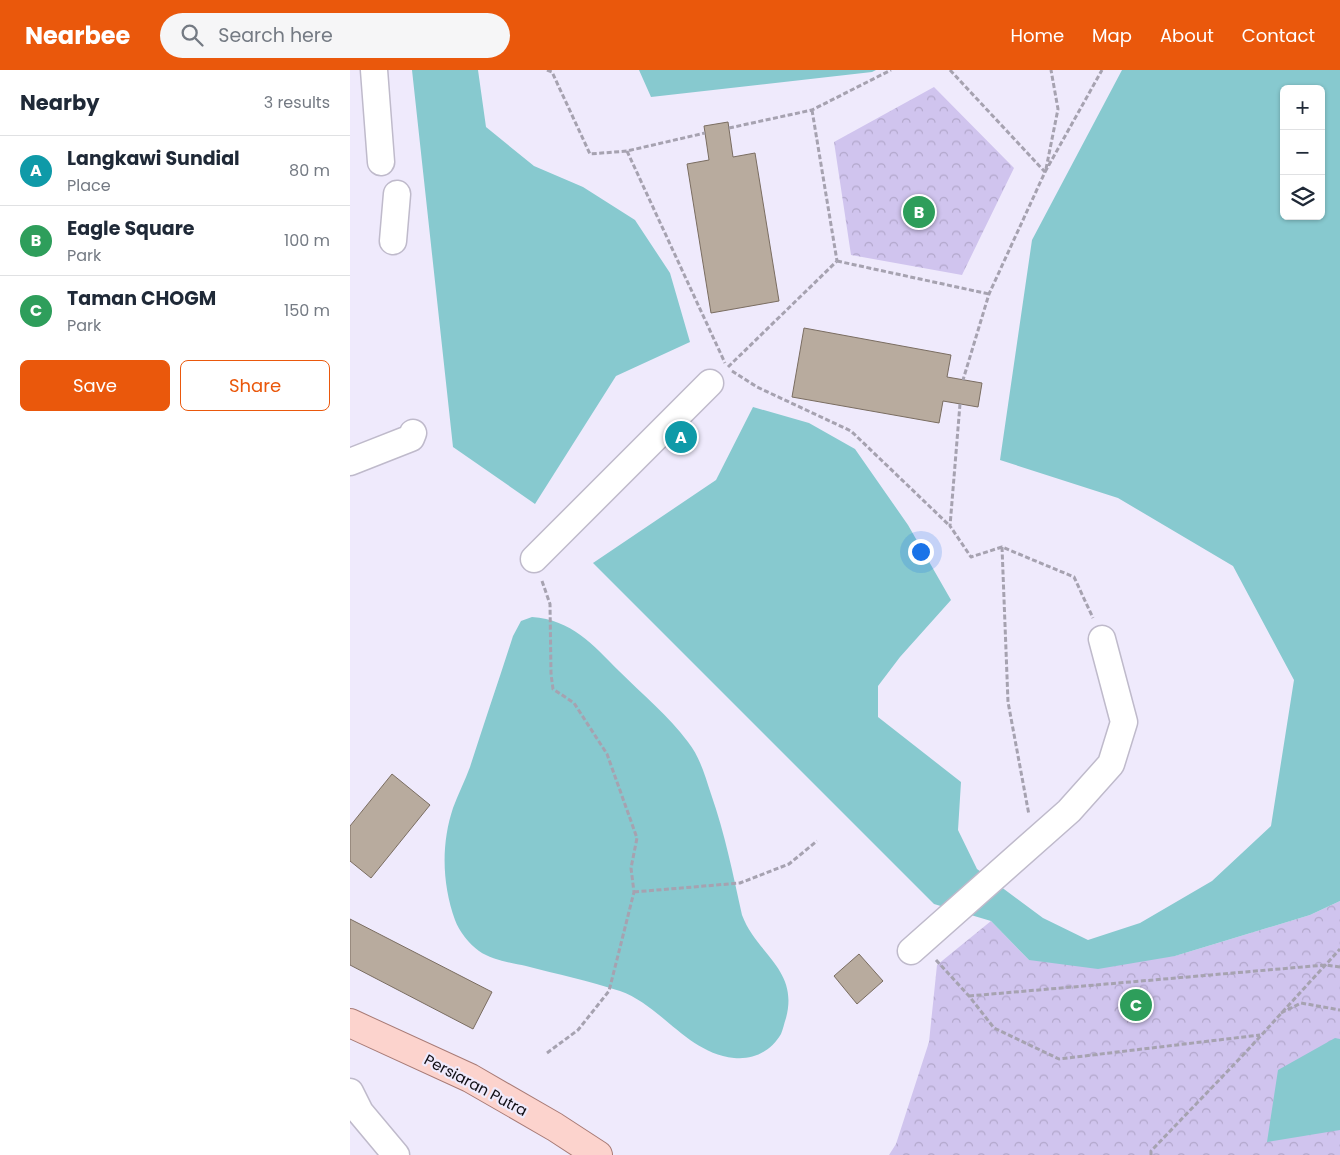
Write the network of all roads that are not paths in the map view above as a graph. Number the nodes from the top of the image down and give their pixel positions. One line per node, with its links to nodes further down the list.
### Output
1 (374, 70): 2 (street)
2 (381, 162)
3 (397, 194): 4 (street)
4 (393, 241)
5 (719, 375): 8 (street)
6 (413, 434): 7 (street)
7 (350, 462)
8 (534, 559)
9 (1102, 639): 10 (street)
10 (915, 947)
11 (350, 1023): 14 (main road, Persiaran Putra)
12 (350, 1092): 13 (street)
13 (396, 1155)
14 (598, 1155)

